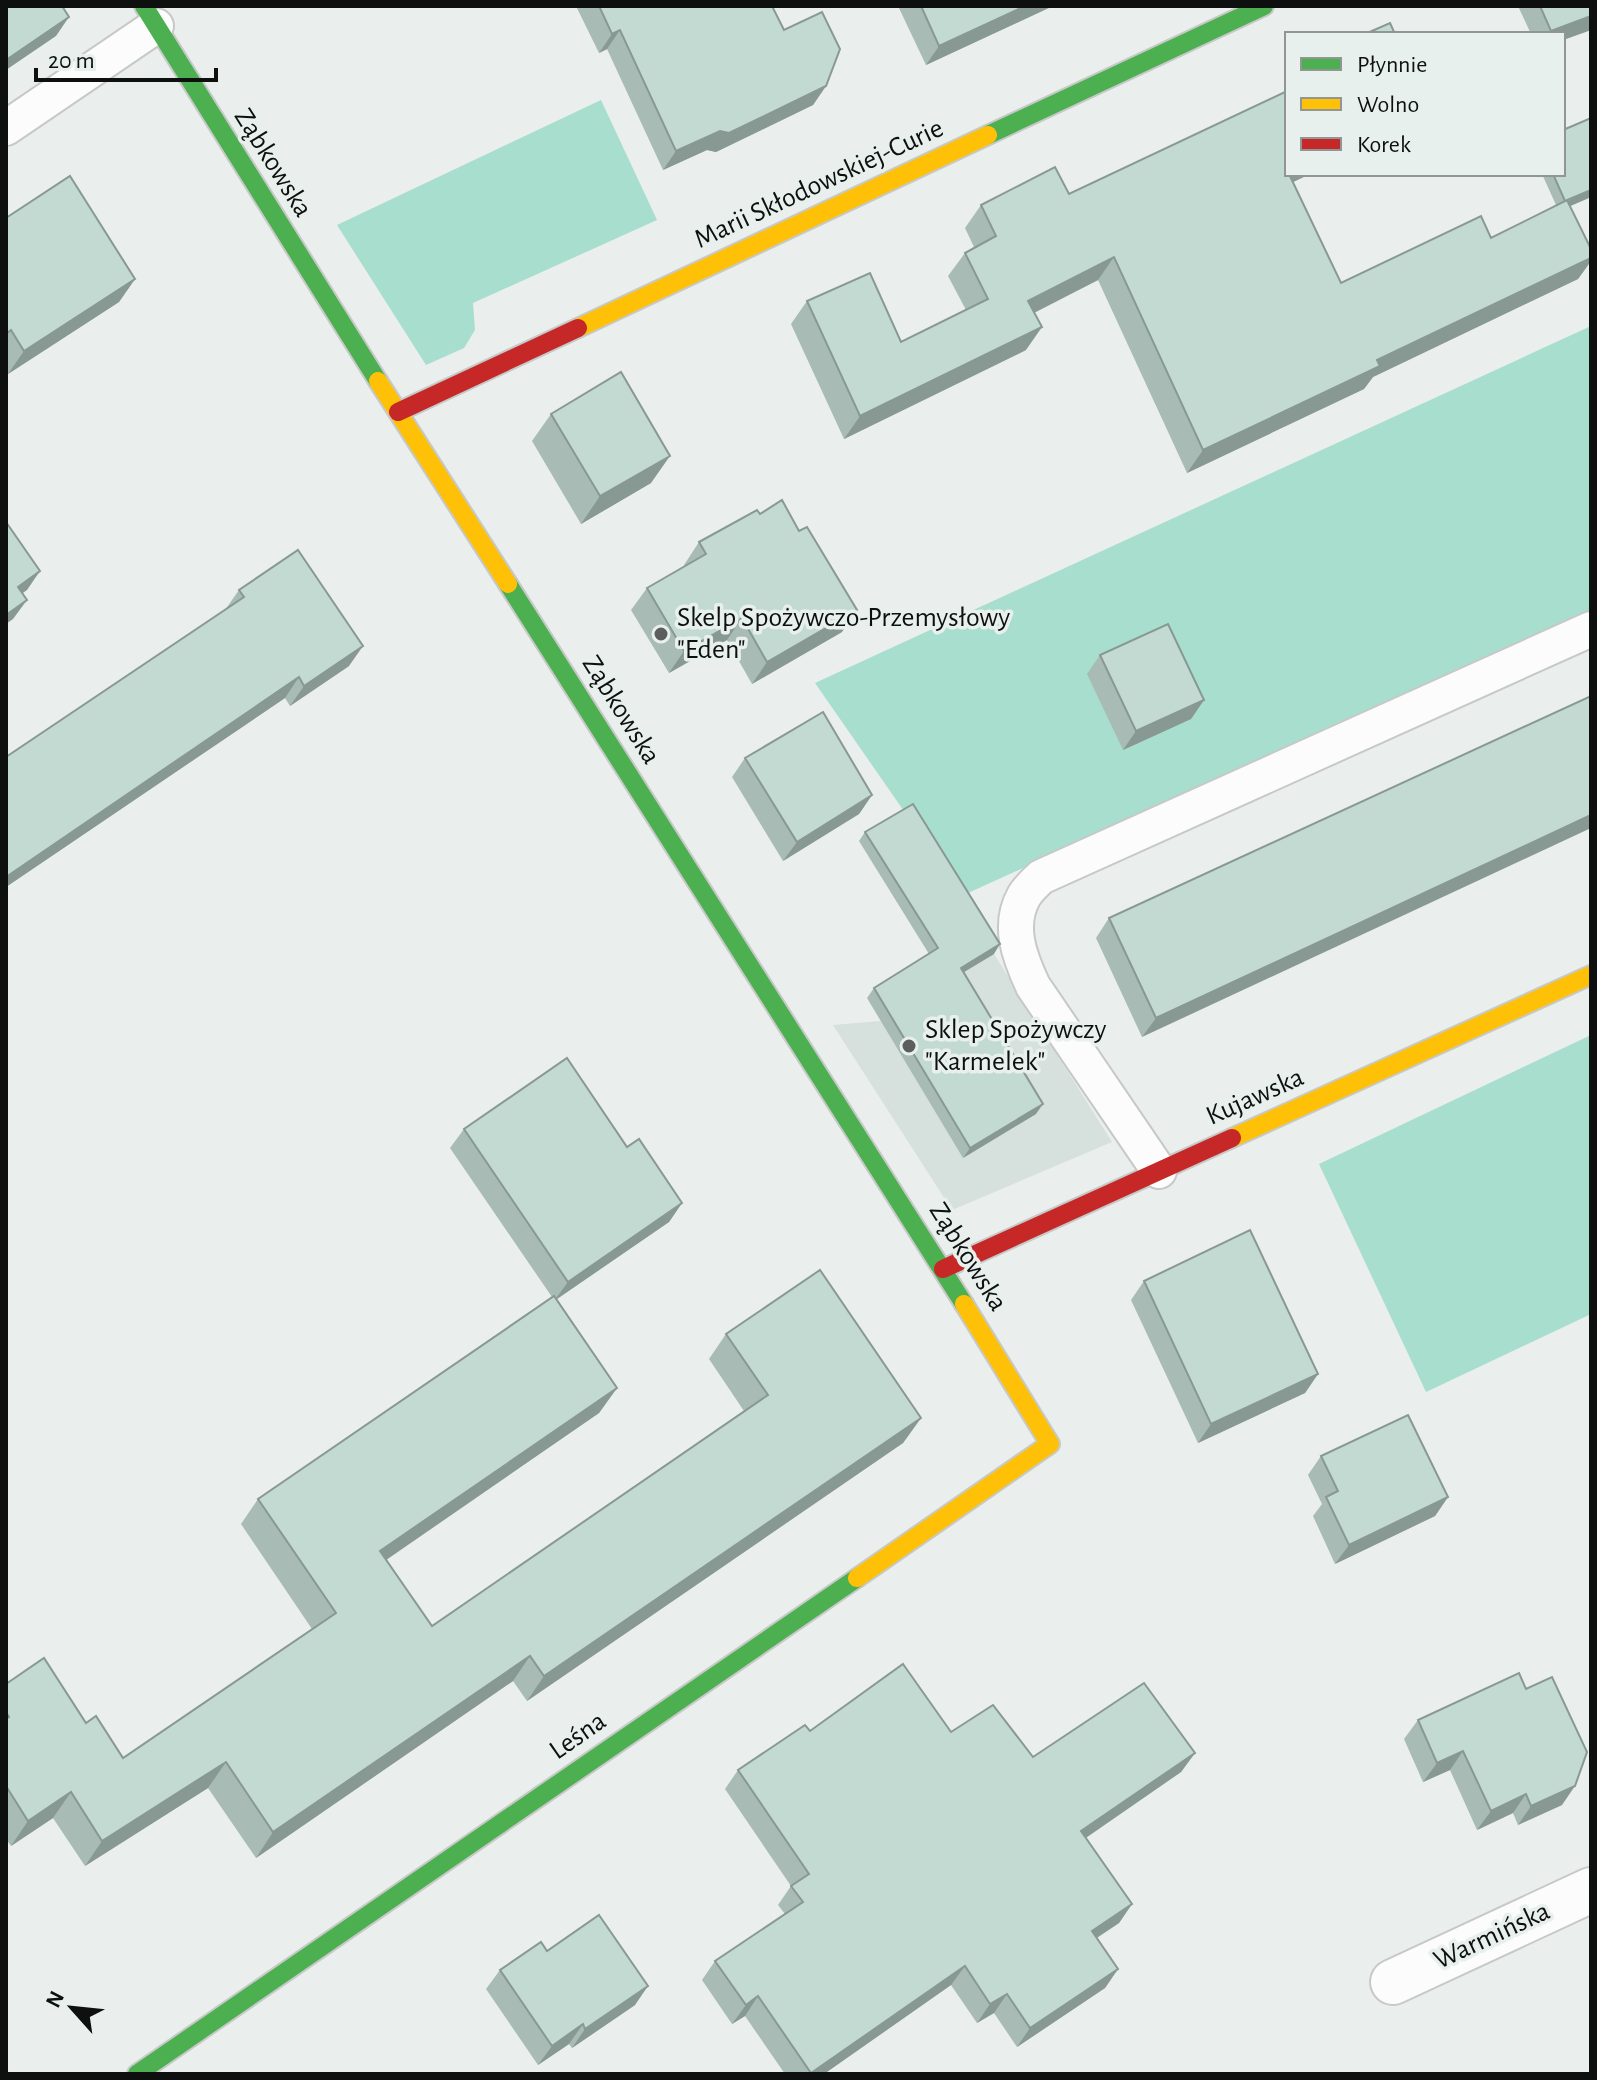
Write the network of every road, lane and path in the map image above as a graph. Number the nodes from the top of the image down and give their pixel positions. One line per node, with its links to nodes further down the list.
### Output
1 (1264, 6): 4 (street, Marii Skłodowskiej-Curie)
2 (150, 16): 3 (lane); 4 (street, Ząbkowska)
3 (6, 128)
4 (398, 412): 8 (street, Ząbkowska)
5 (1591, 629): 7 (lane)
6 (1591, 975): 7 (street, Kujawska)
7 (1159, 1171): 8 (street, Kujawska)
8 (943, 1269): 9 (street, Ząbkowska)
9 (1050, 1444): 12 (street, Leśna)
10 (1591, 1890): 11 (street, Warmińska)
11 (1393, 1982)
12 (137, 2074)

